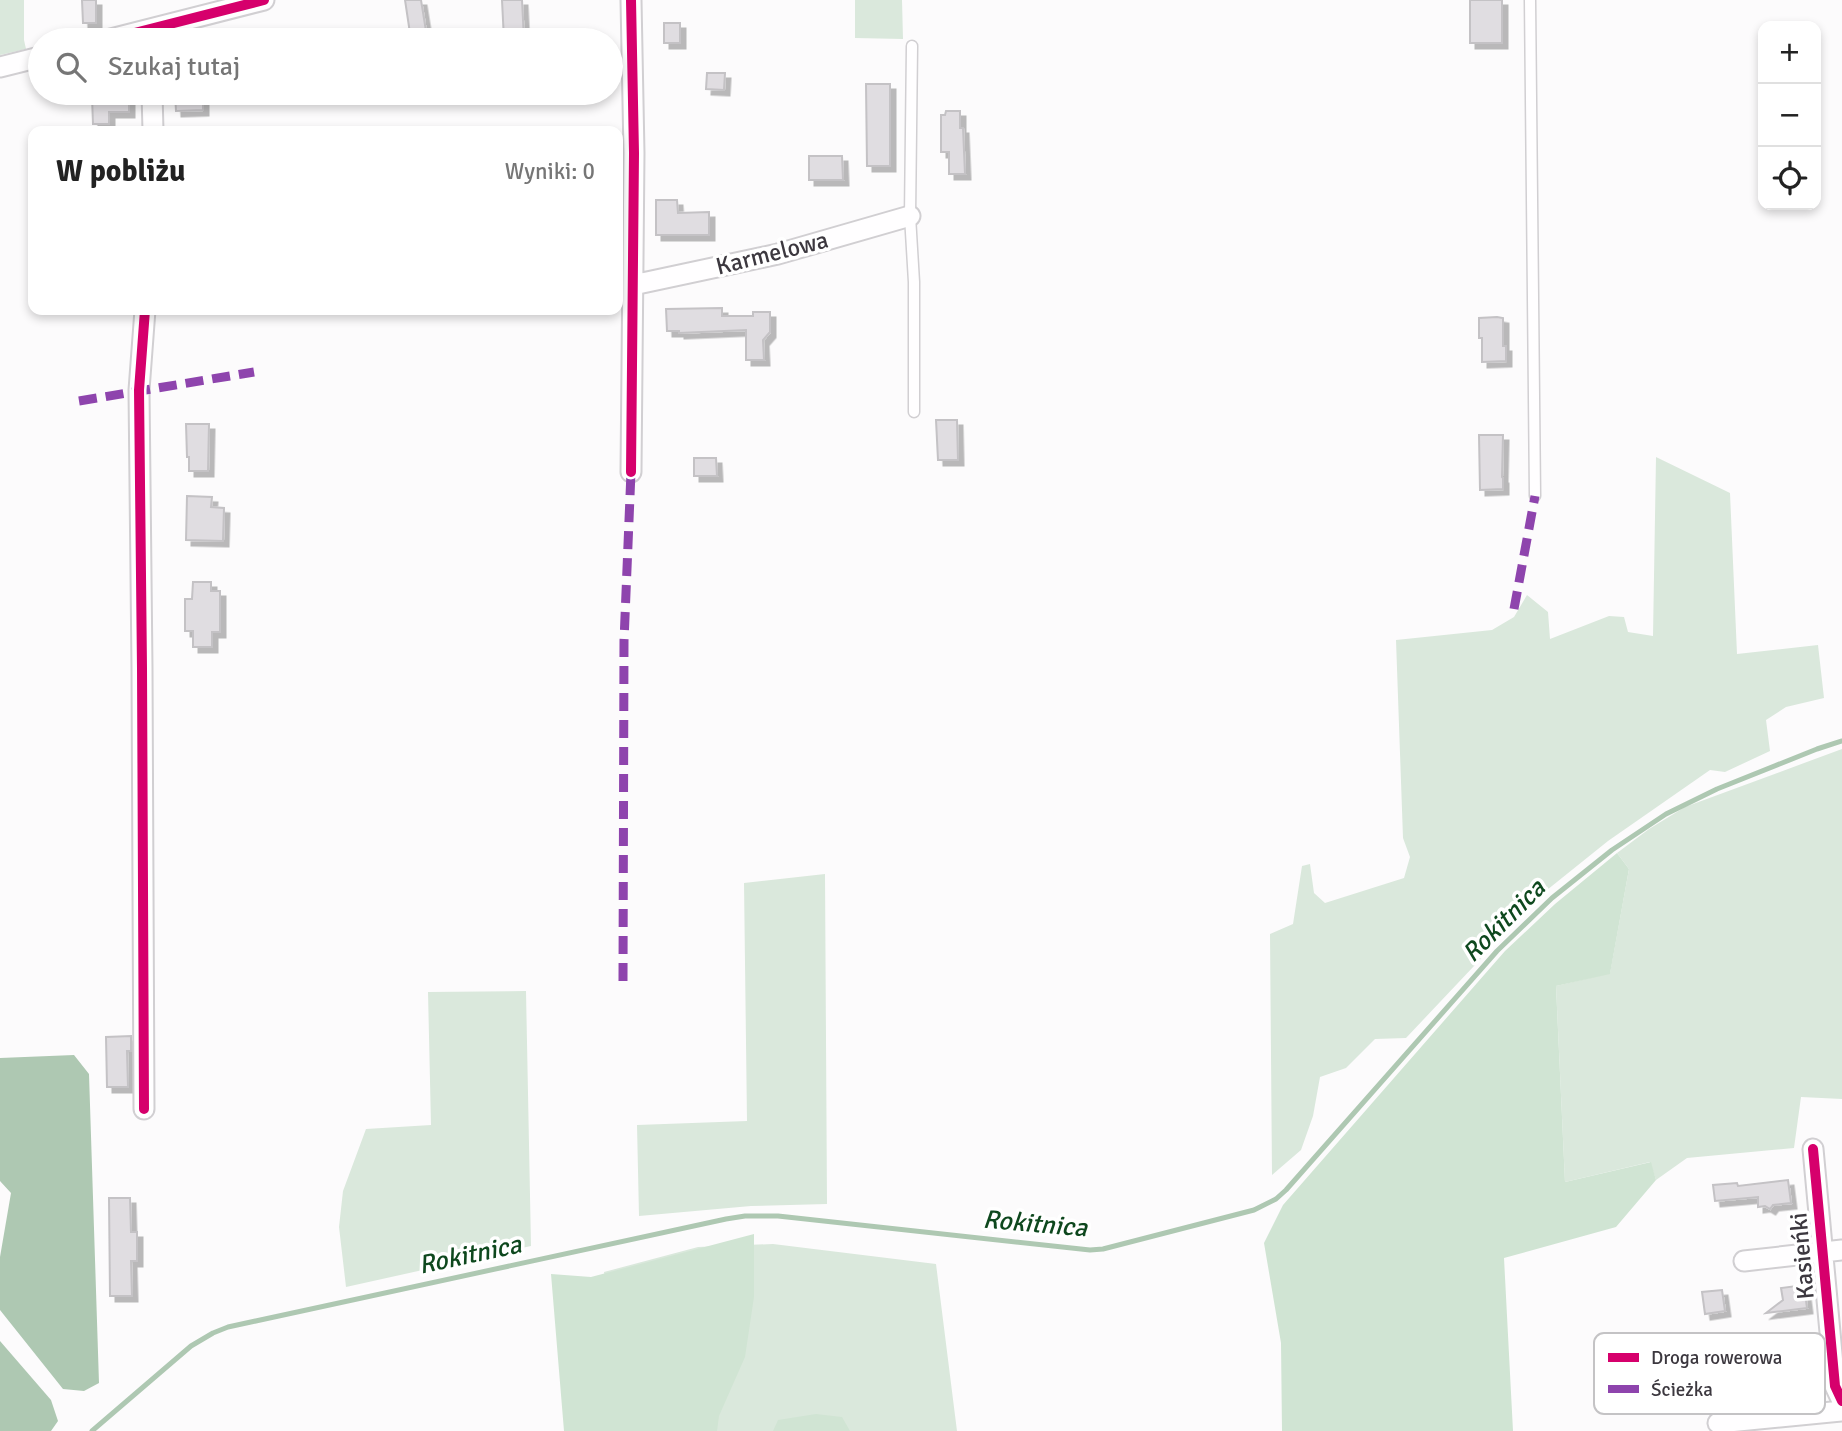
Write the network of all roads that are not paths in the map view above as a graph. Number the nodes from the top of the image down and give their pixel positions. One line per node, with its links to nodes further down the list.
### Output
1 (631, 0): 11 (street)
2 (1530, 0): 15 (lane)
3 (257, 1): 4 (street)
4 (168, 28)
5 (912, 46): 10 (lane)
6 (28, 60): 7 (street)
7 (0, 67)
8 (152, 105): 9 (street)
9 (153, 126)
10 (910, 216): 11 (street, Karmelowa); 13 (lane)
11 (633, 285): 14 (street)
12 (145, 315): 16 (street)
13 (914, 412)
14 (631, 472)
15 (1535, 496)
16 (144, 1110)
17 (1814, 1149): 18 (street, Kasieńki)
18 (1833, 1252): 19 (street); 20 (street, Kasieńki)
19 (1744, 1261)
20 (1842, 1401)
21 (1811, 1414): 22 (street)
22 (1718, 1423)

